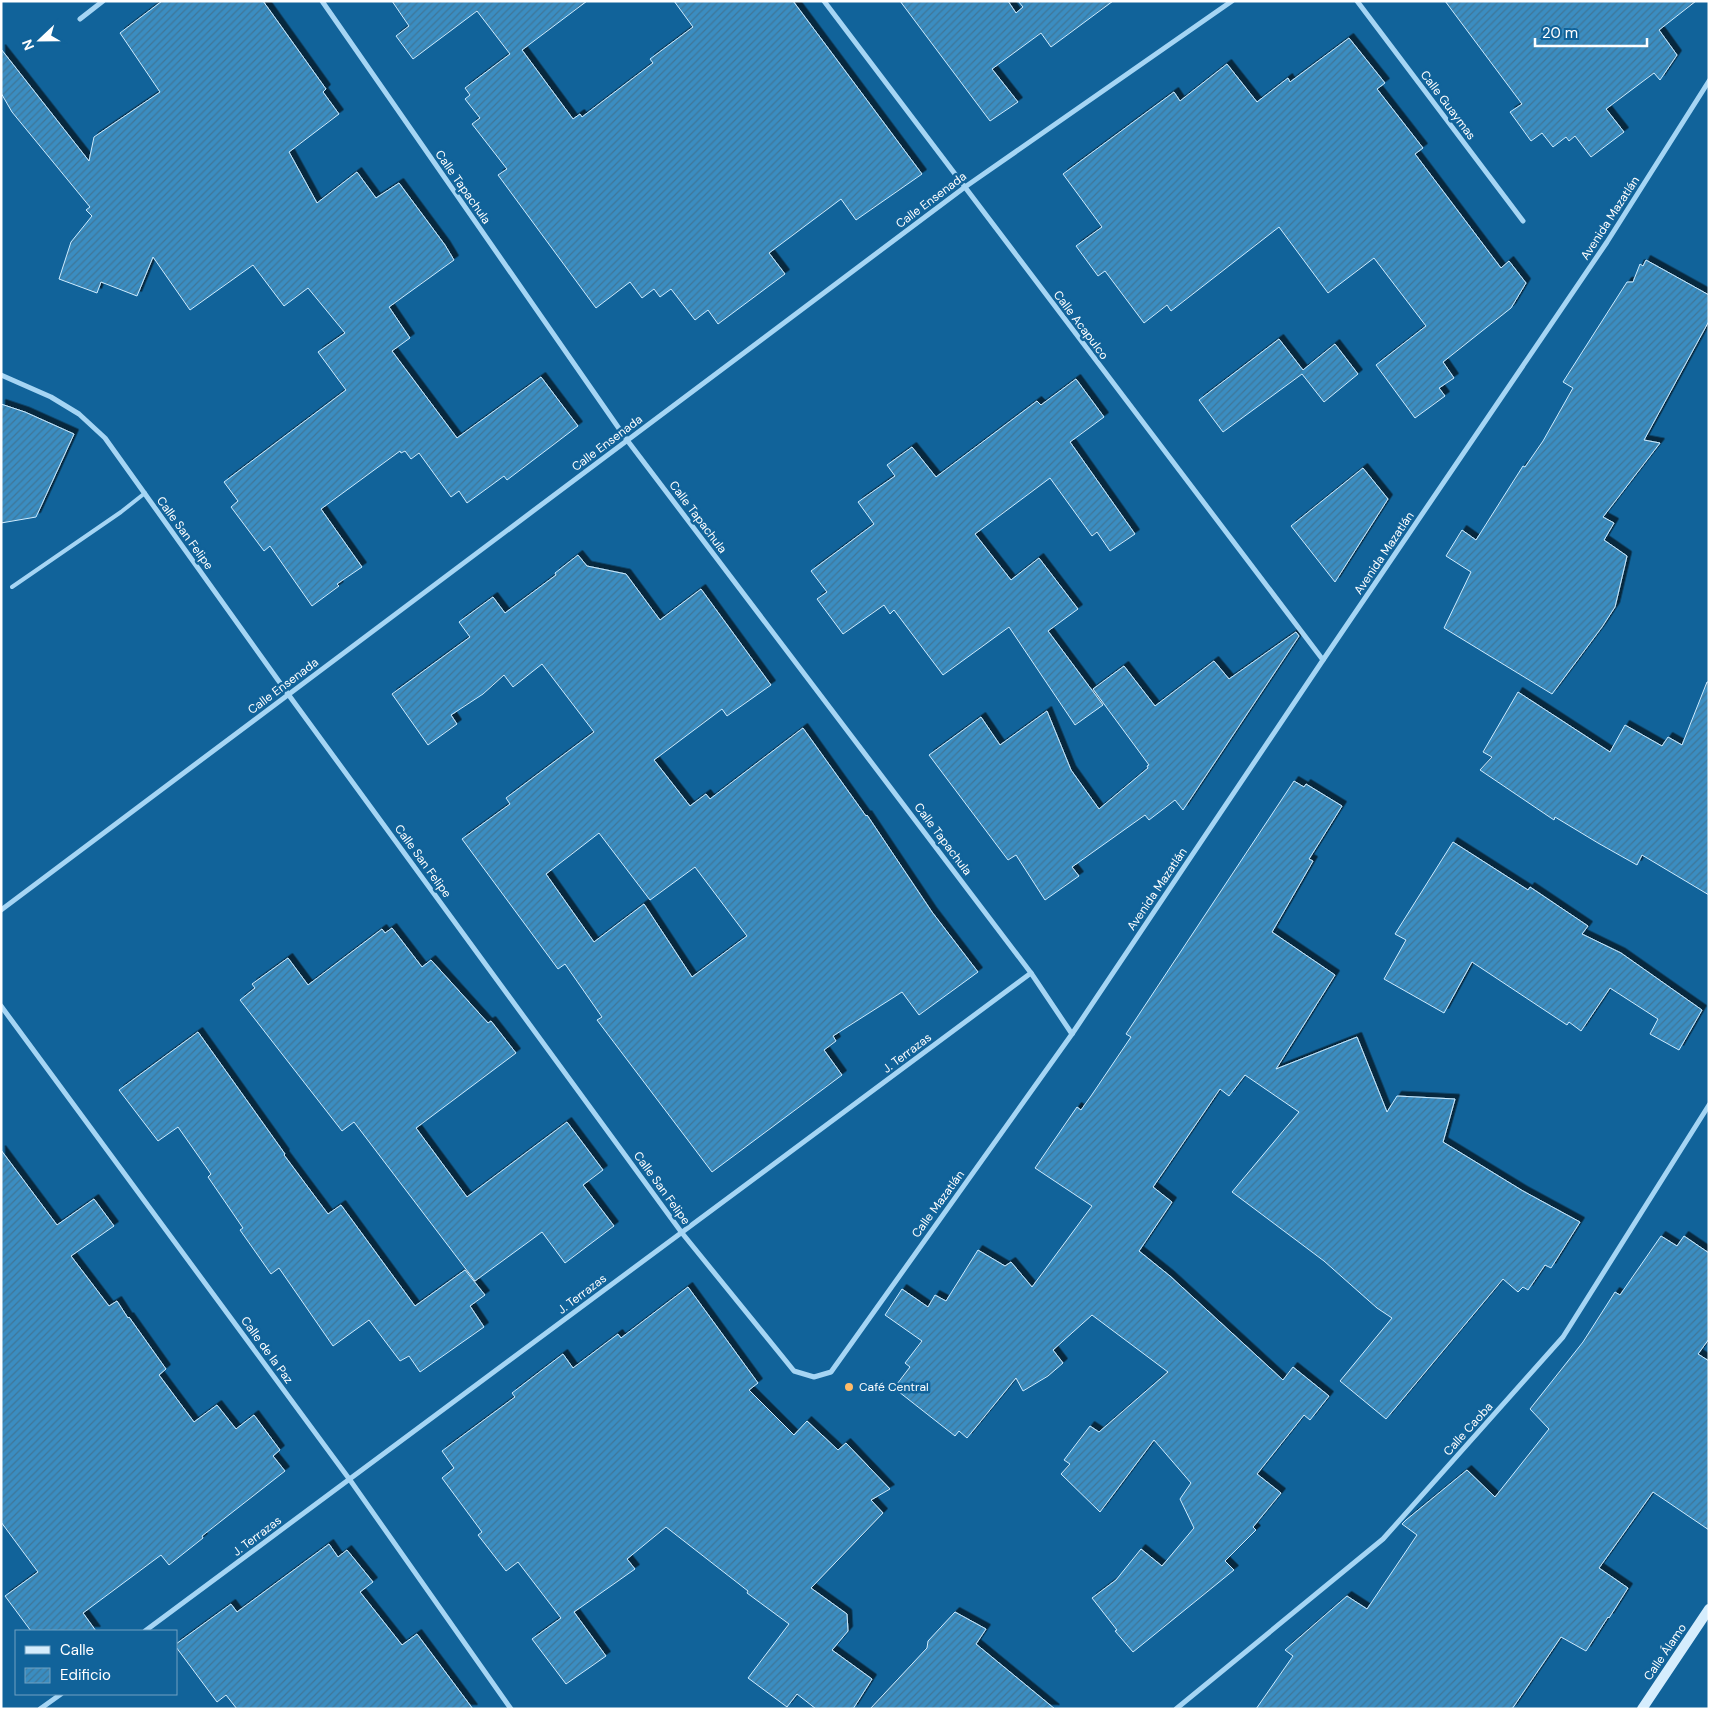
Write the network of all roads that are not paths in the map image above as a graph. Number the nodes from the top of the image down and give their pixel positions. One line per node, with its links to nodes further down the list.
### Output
1 (103, 1): 6 (street)
2 (322, 1): 11 (street, Calle Tapachula)
3 (824, 1): 8 (street, Calle Acapulco)
4 (1232, 1): 8 (street, Calle Ensenada)
5 (1357, 1): 9 (street, Calle Guaymas)
6 (80, 19)
7 (1709, 82): 14 (street, Avenida Mazatlán)
8 (965, 187): 11 (street, Calle Ensenada); 14 (street, Calle Acapulco)
9 (1523, 221)
10 (1, 375): 12 (street, Calle San Felipe)
11 (627, 440): 15 (street, Calle Ensenada); 17 (street, Calle Tapachula)
12 (145, 493): 13 (lane); 15 (street, Calle San Felipe)
13 (12, 587)
14 (1323, 660): 19 (street, Avenida Mazatlán)
15 (288, 694): 16 (street, Calle Ensenada); 21 (street, Calle San Felipe)
16 (1, 910)
17 (1031, 973): 19 (street, Calle Tapachula); 21 (street, J. Terrazas)
18 (1, 1006): 23 (street, Calle de la Paz)
19 (1072, 1034): 22 (street, Calle Mazatlán)
20 (1709, 1105): 29 (street, Calle Caoba)
21 (682, 1232): 22 (street, Calle San Felipe); 23 (street, J. Terrazas)
22 (814, 1377)
23 (350, 1480): 25 (street, J. Terrazas); 28 (street, Calle de la Paz)
24 (1709, 1609): 30 (main road, Calle Álamo)
25 (146, 1630)
26 (60, 1695): 27 (street)
27 (40, 1709)
28 (511, 1709)
29 (1176, 1709)
30 (1642, 1709)

